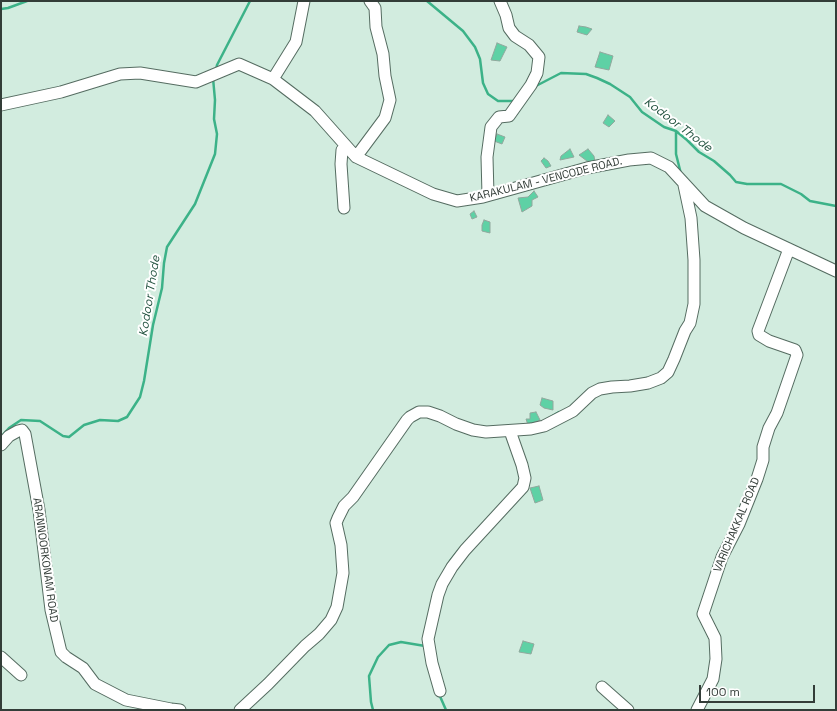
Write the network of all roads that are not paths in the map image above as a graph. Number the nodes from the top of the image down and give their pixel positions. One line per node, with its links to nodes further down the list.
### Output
1 (304, 1): 4 (street)
2 (370, 1): 7 (street)
3 (500, 1): 9 (street)
4 (273, 79): 5 (street, KARAKULAM - VENCODE ROAD.); 6 (street, KARAKULAM - VENCODE ROAD.)
5 (1, 105)
6 (346, 146): 7 (street, KARAKULAM - VENCODE ROAD.); 10 (street)
7 (356, 157): 9 (street, KARAKULAM - VENCODE ROAD.)
8 (682, 182): 9 (street, KARAKULAM - VENCODE ROAD.); 11 (street, KARAKULAM - VENCODE ROAD.); 13 (street)
9 (488, 195)
10 (344, 208)
11 (789, 250): 12 (street, KARAKULAM - VENCODE ROAD.); 22 (street, VARICHAKKAL ROAD)
12 (836, 271)
13 (510, 431): 18 (street); 20 (street)
14 (1, 445): 19 (street, ARANNOORKONAM ROAD)
15 (1, 657): 16 (street)
16 (21, 675)
17 (602, 687): 21 (street)
18 (440, 691)
19 (180, 710)
20 (240, 710)
21 (628, 710)
22 (698, 710)

